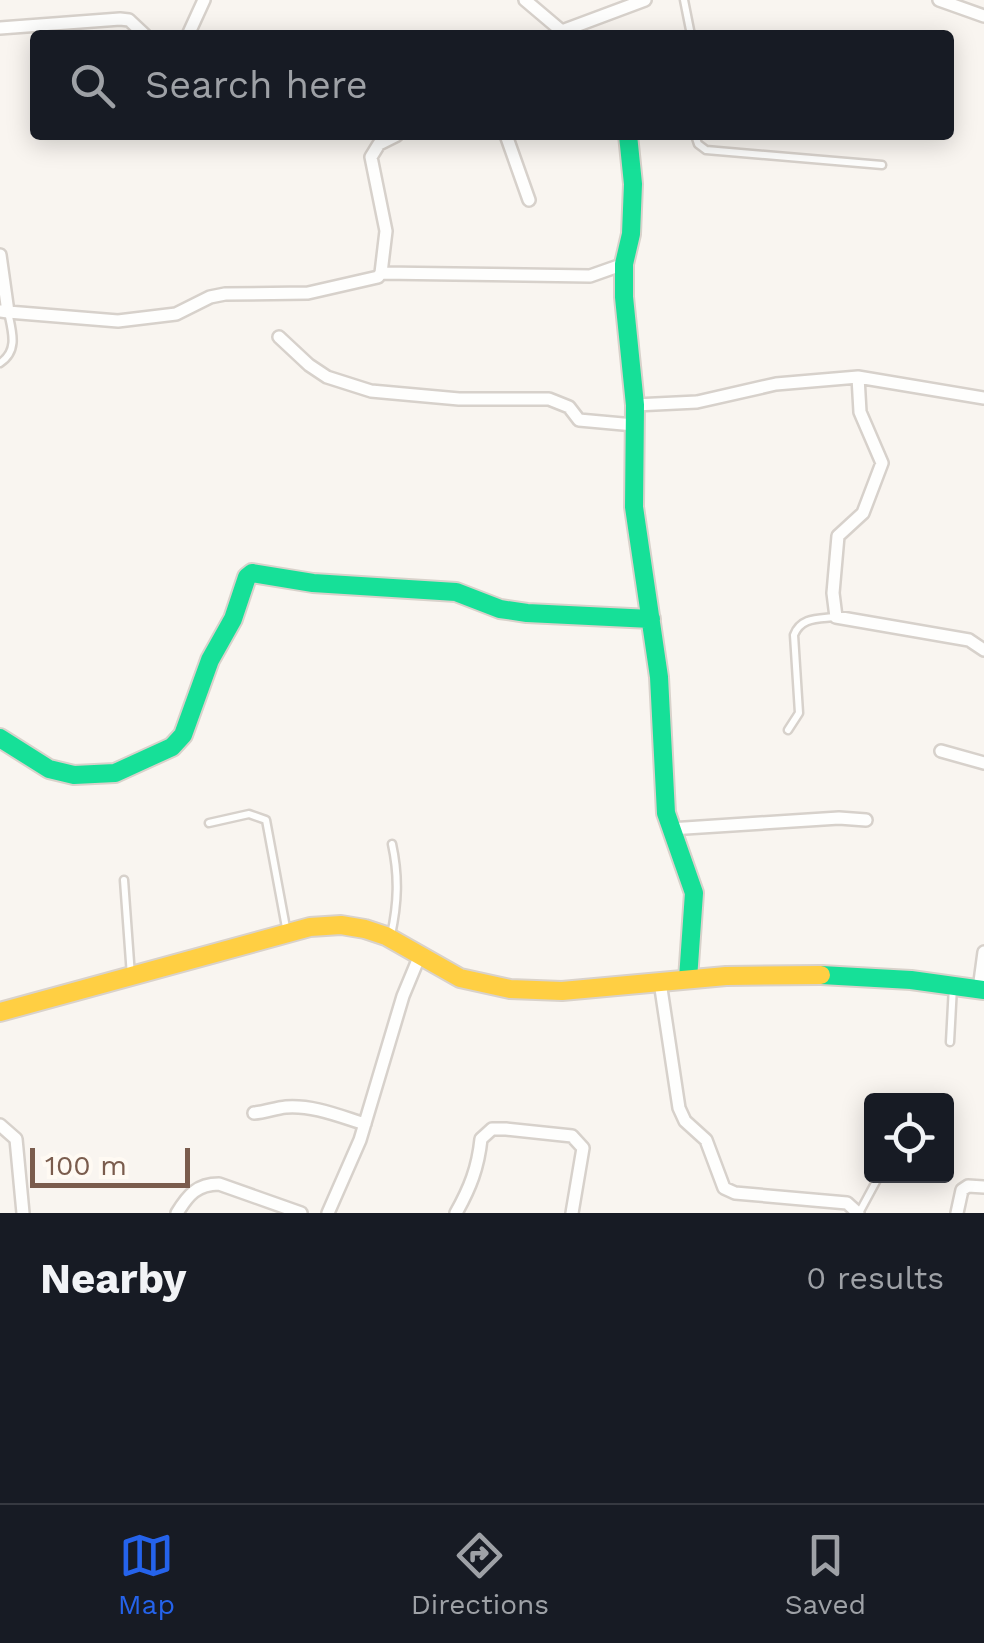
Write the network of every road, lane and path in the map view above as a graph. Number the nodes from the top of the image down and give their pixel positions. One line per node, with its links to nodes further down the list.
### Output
1 (204, 0): 9 (street)
2 (525, 0): 10 (street)
3 (645, 0): 11 (street)
4 (684, 0): 12 (lane)
5 (939, 0): 6 (street)
6 (976, 9)
7 (0, 28): 8 (street)
8 (140, 30)
9 (190, 30)
10 (560, 30)
11 (571, 30)
12 (690, 30)
13 (387, 140): 21 (street)
14 (508, 140): 18 (street)
15 (629, 140): 20 (street)
16 (697, 140): 17 (lane)
17 (882, 165)
18 (528, 200)
19 (0, 256): 22 (street)
20 (624, 264): 21 (street); 27 (street)
21 (382, 273): 22 (street)
22 (4, 311): 24 (lane)
23 (280, 337): 28 (street)
24 (0, 364)
25 (858, 377): 26 (street); 27 (street); 29 (street)
26 (984, 398)
27 (635, 405): 28 (street)
28 (634, 426): 30 (street)
29 (836, 617): 31 (street); 32 (lane)
30 (651, 619): 33 (street); 38 (street)
31 (984, 650)
32 (788, 730)
33 (0, 738)
34 (941, 751): 35 (street)
35 (984, 762)
36 (866, 820): 38 (street)
37 (209, 822): 41 (lane)
38 (670, 829): 46 (street)
39 (392, 844): 42 (lane)
40 (124, 880): 45 (lane)
41 (288, 934): 42 (street); 45 (street)
42 (391, 936): 44 (street)
43 (984, 952): 49 (street)
44 (420, 955): 47 (street); 53 (street)
45 (131, 977): 50 (street)
46 (688, 979): 47 (street); 48 (street)
47 (660, 982): 63 (street)
48 (953, 985): 49 (street); 51 (lane)
49 (982, 989)
50 (0, 1012)
51 (950, 1042)
52 (254, 1113): 53 (street)
53 (365, 1124): 60 (street)
54 (0, 1126): 57 (street)
55 (875, 1183): 63 (lane)
56 (984, 1187): 64 (street)
57 (24, 1213)
58 (178, 1213): 59 (street)
59 (302, 1213)
60 (328, 1213)
61 (456, 1213): 62 (street)
62 (572, 1213)
63 (858, 1213)
64 (957, 1213)

